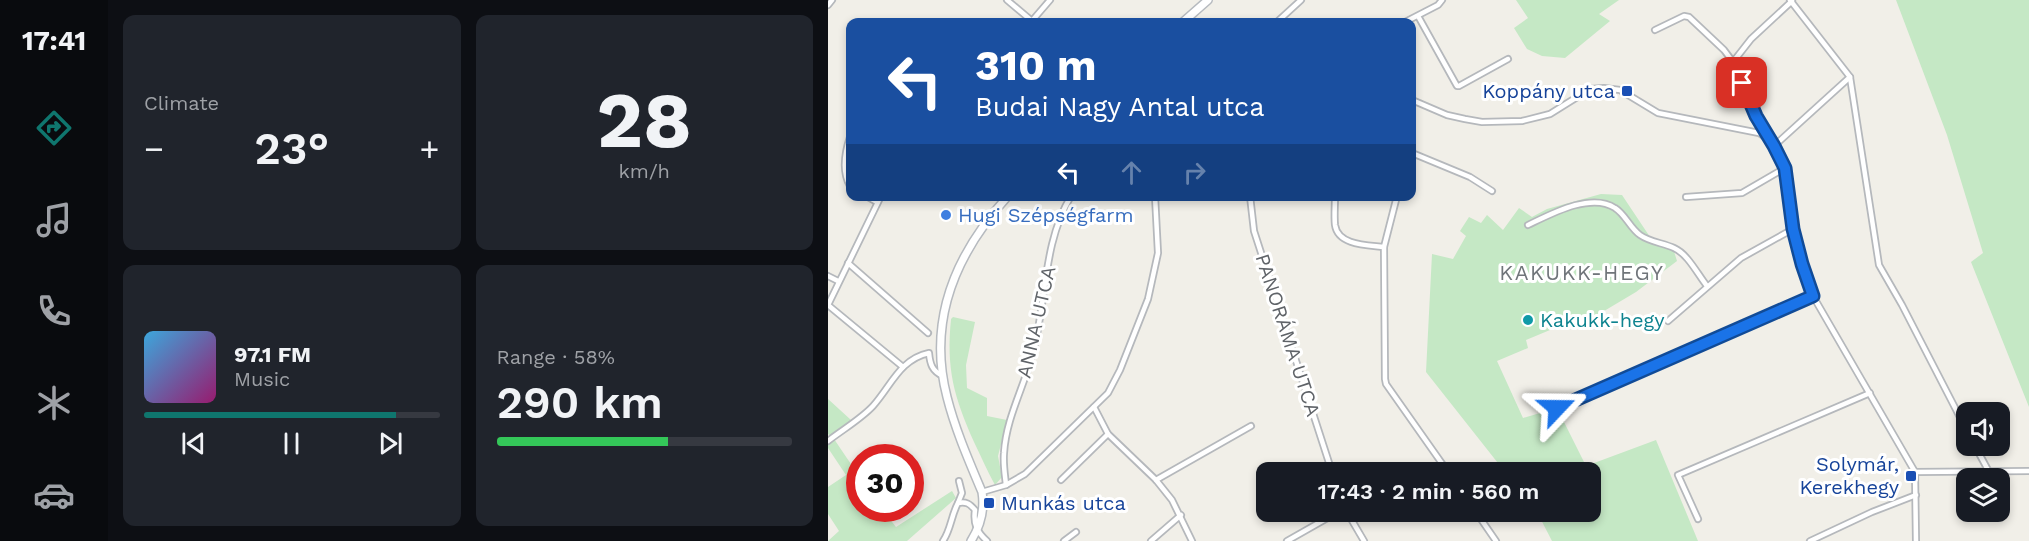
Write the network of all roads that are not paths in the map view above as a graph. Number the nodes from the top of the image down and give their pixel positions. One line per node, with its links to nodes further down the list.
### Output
1 (832, 0): 8 (street)
2 (1007, 0): 10 (street)
3 (1050, 0): 11 (street)
4 (1208, 0): 12 (main road)
5 (1301, 0): 13 (street)
6 (1791, 1): 17 (street); 18 (street)
7 (1440, 2): 9 (street)
8 (828, 5)
9 (1418, 16): 14 (street); 16 (street)
10 (1027, 18)
11 (1035, 18)
12 (1188, 18)
13 (1281, 18)
14 (1414, 18)
15 (1655, 30): 17 (street)
16 (1508, 59)
17 (1733, 62): 20 (street)
18 (1850, 77): 21 (street); 50 (street)
19 (1416, 102): 20 (street)
20 (1770, 141): 21 (street)
21 (1774, 146): 24 (street)
22 (1416, 155): 26 (street)
23 (846, 159): 25 (street)
24 (1785, 168): 27 (street); 36 (street)
25 (846, 178)
26 (1492, 191)
27 (1686, 197)
28 (1003, 201): 46 (main road)
29 (1068, 201): 63 (street, ANNA UTCA)
30 (1155, 201): 48 (street)
31 (1251, 201): 54 (street, PANORÁMA UTCA)
32 (1335, 201): 37 (street)
33 (1395, 201): 37 (street)
34 (877, 202): 38 (street)
35 (1528, 225): 41 (street)
36 (1793, 229): 41 (street); 42 (street)
37 (1384, 247): 55 (street)
38 (848, 263): 40 (street); 44 (street)
39 (828, 276): 40 (street)
40 (838, 281): 45 (street)
41 (1707, 286): 43 (street)
42 (1813, 296): 47 (street); 49 (street)
43 (1668, 321)
44 (928, 333)
45 (903, 367): 46 (street); 53 (street)
46 (943, 376): 64 (main road)
47 (1870, 393): 59 (street); 68 (street)
48 (1094, 407): 52 (street); 63 (street)
49 (1557, 408)
50 (1956, 410)
51 (1251, 426): 61 (street)
52 (1108, 434): 60 (street); 61 (street)
53 (828, 441)
54 (1329, 462)
55 (1441, 462)
56 (1956, 471): 59 (street)
57 (2010, 471): 58 (street)
58 (2029, 471)
59 (1915, 472): 65 (street)
60 (1061, 480)
61 (1156, 480): 67 (street)
62 (959, 481): 66 (street)
63 (1006, 485): 64 (street)
64 (982, 492): 72 (main road)
65 (1916, 495): 83 (street); 84 (street)
66 (958, 503): 72 (street); 74 (street)
67 (1181, 515): 78 (street); 79 (street)
68 (1698, 519)
69 (1320, 522): 80 (street)
70 (1353, 522): 81 (street)
71 (1483, 522): 82 (street)
72 (977, 532): 75 (main road); 76 (street)
73 (1076, 532): 77 (street)
74 (943, 541)
75 (971, 541)
76 (987, 541)
77 (1064, 541)
78 (1151, 541)
79 (1192, 541)
80 (1287, 541)
81 (1364, 541)
82 (1496, 541)
83 (1810, 541)
84 (1916, 541)

